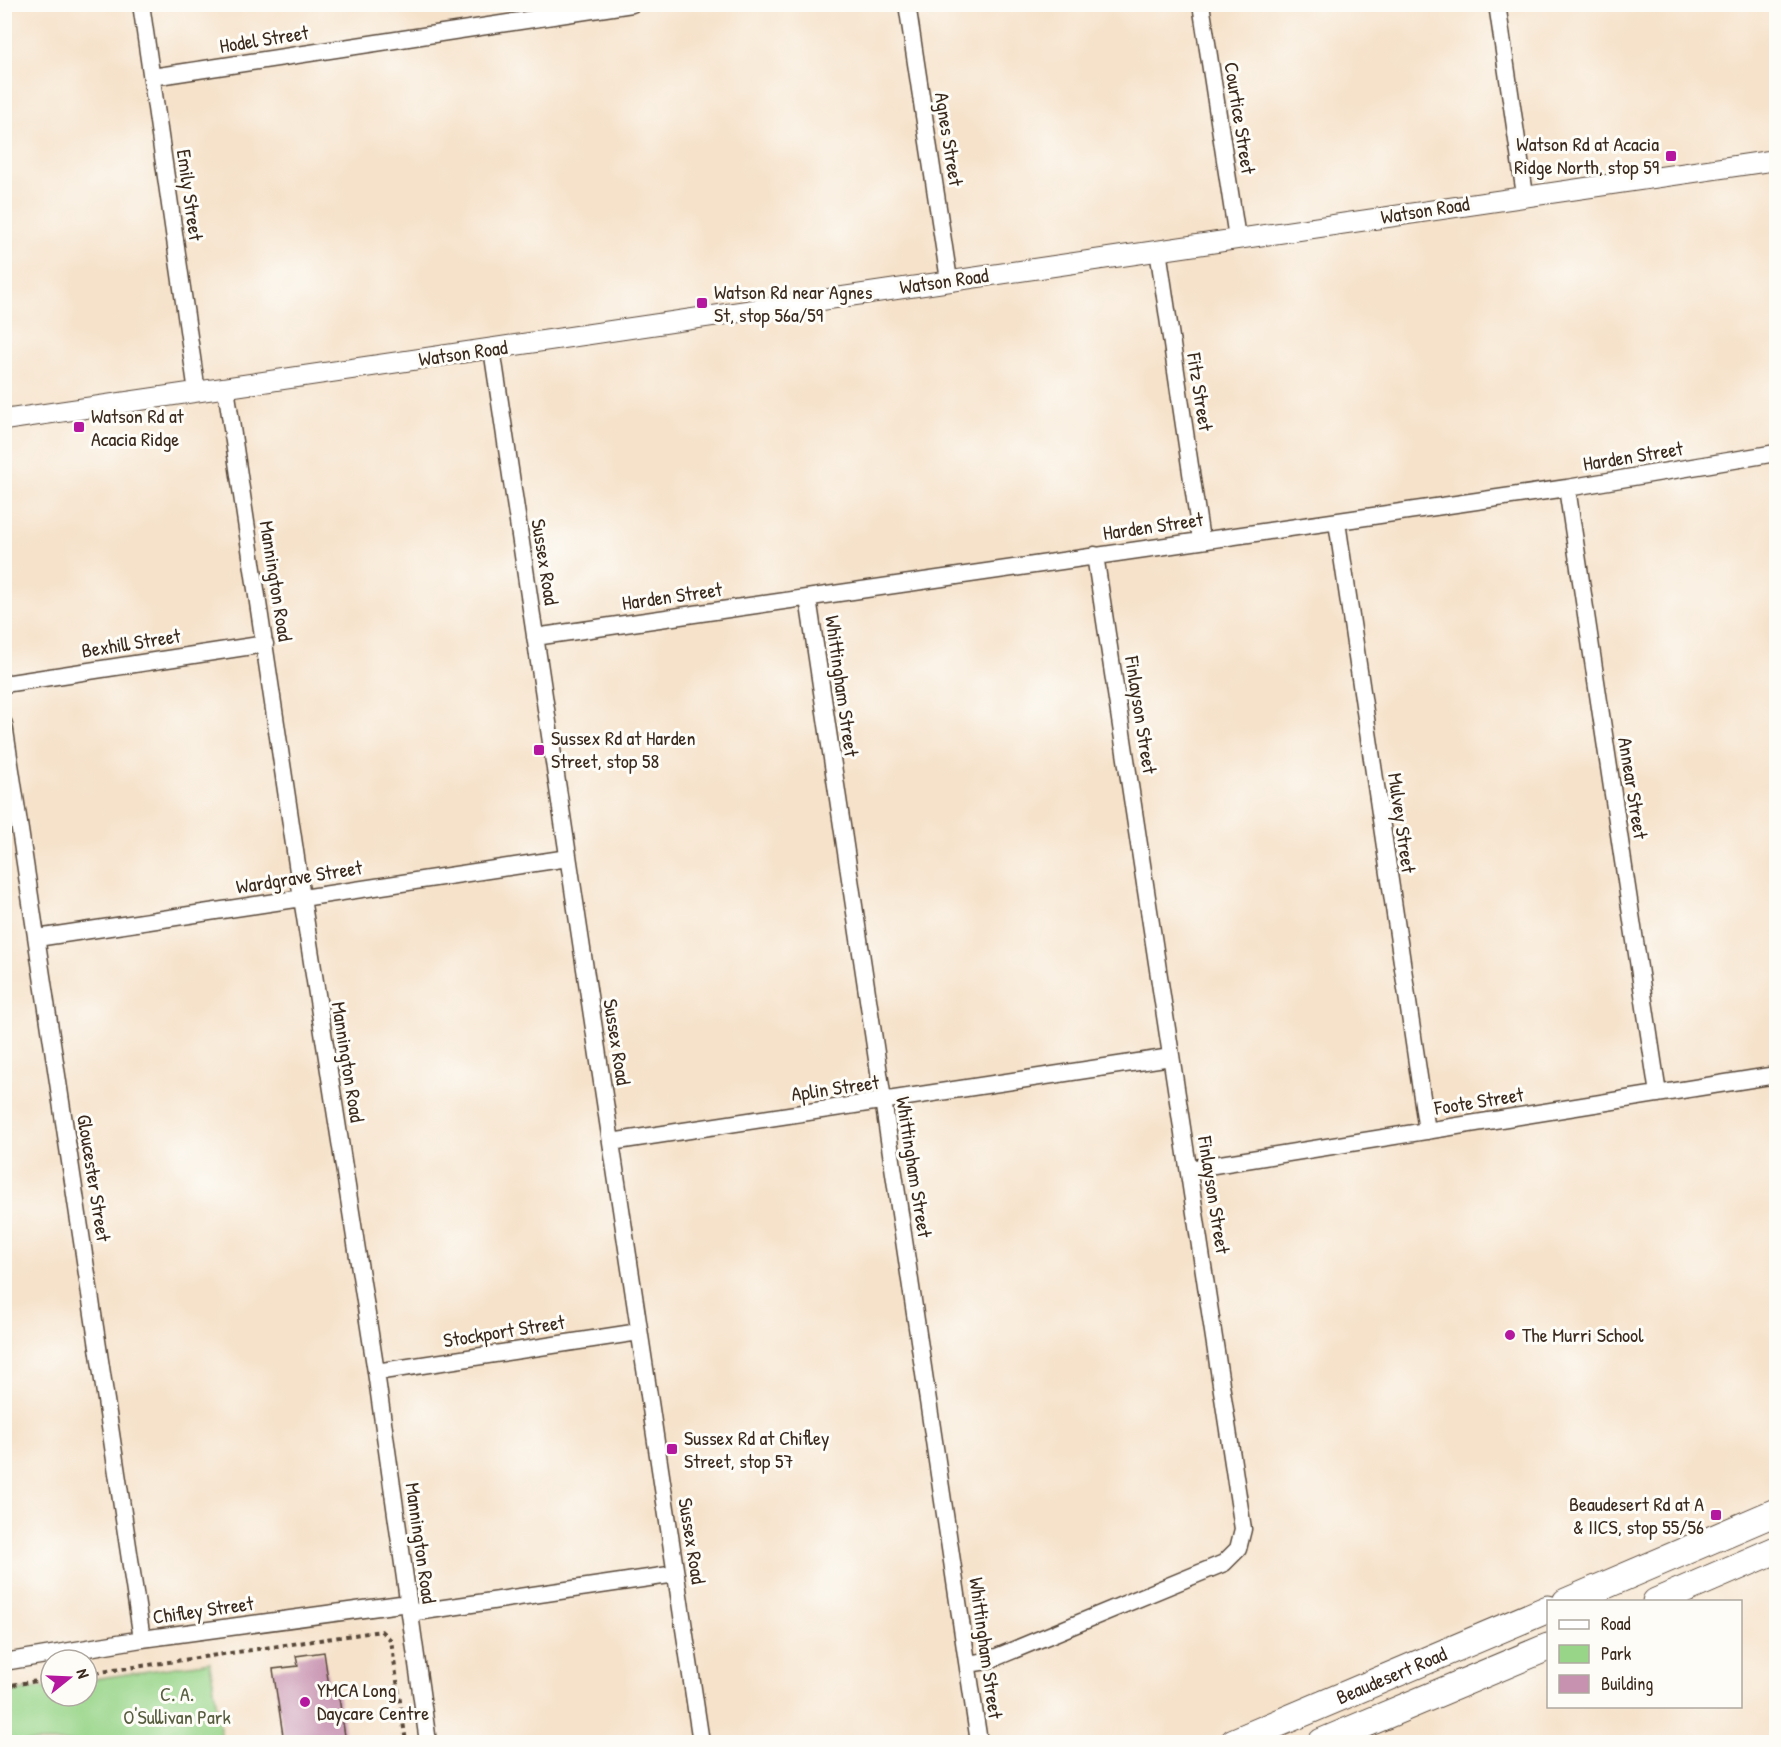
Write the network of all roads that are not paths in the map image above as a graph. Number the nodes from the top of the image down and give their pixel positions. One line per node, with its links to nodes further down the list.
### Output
1 (141, 4): 6 (street, Emily Street)
2 (632, 4): 6 (street, Hodel Street)
3 (907, 4): 11 (street, Agnes Street)
4 (1201, 4): 9 (street, Courtice Street)
5 (1497, 4): 8 (street)
6 (152, 77): 14 (street, Emily Street)
7 (1776, 160): 8 (street, Watson Road)
8 (1525, 195): 9 (street, Watson Road)
9 (1237, 238): 10 (street, Watson Road)
10 (1158, 250): 11 (street, Watson Road); 19 (street, Fitz Street)
11 (949, 280): 12 (street, Watson Road)
12 (492, 349): 13 (street, Watson Road); 22 (street, Sussex Road)
13 (226, 388): 14 (street, Watson Road); 23 (street, Mannington Road)
14 (197, 392): 15 (street, Watson Road)
15 (4, 420)
16 (1776, 453): 17 (street, Harden Street)
17 (1567, 488): 18 (street, Harden Street); 31 (street, Annear Street)
18 (1337, 522): 19 (street, Harden Street); 33 (street, Mulvey Street)
19 (1201, 540): 20 (street, Harden Street)
20 (1095, 555): 21 (street, Harden Street); 29 (street, Finlayson Street)
21 (808, 598): 22 (street, Harden Street); 32 (street, Whittingham Street)
22 (535, 637): 26 (street, Sussex Road)
23 (265, 644): 24 (street, Bexhill Street); 27 (street, Mannington Road)
24 (4, 684)
25 (4, 724): 28 (street, Gloucester Street)
26 (568, 858): 27 (street, Wardgrave Street); 34 (street, Sussex Road)
27 (302, 898): 28 (street, Wardgrave Street); 37 (street, Mannington Road)
28 (37, 938): 45 (street, Gloucester Street)
29 (1171, 1057): 32 (street, Aplin Street); 35 (street, Finlayson Street)
30 (1776, 1076): 31 (street, Foote Street)
31 (1658, 1094): 33 (street, Foote Street)
32 (883, 1102): 34 (street, Aplin Street); 48 (street, Whittingham Street)
33 (1427, 1131): 35 (street, Foote Street)
34 (611, 1142): 36 (street, Sussex Road)
35 (1189, 1169): 48 (street, Finlayson Street)
36 (639, 1332): 37 (street, Stockport Street); 40 (street, Sussex Road)
37 (376, 1372): 43 (street, Mannington Road)
38 (1776, 1512): 41 (highway)
39 (1776, 1550): 42 (highway)
40 (676, 1574): 43 (street, Chifley Street); 50 (street, Sussex Road)
41 (1571, 1600)
42 (1661, 1600)
43 (409, 1608): 45 (street, Chifley Street); 49 (street, Mannington Road)
44 (1547, 1609): 52 (highway, Beaudesert Road)
45 (142, 1639): 47 (street, Chifley Street)
46 (1547, 1647): 53 (highway, Beaudesert Road)
47 (4, 1662)
48 (968, 1664): 51 (street, Whittingham Street)
49 (428, 1743)
50 (701, 1743)
51 (979, 1743)
52 (1234, 1743)
53 (1322, 1743)

